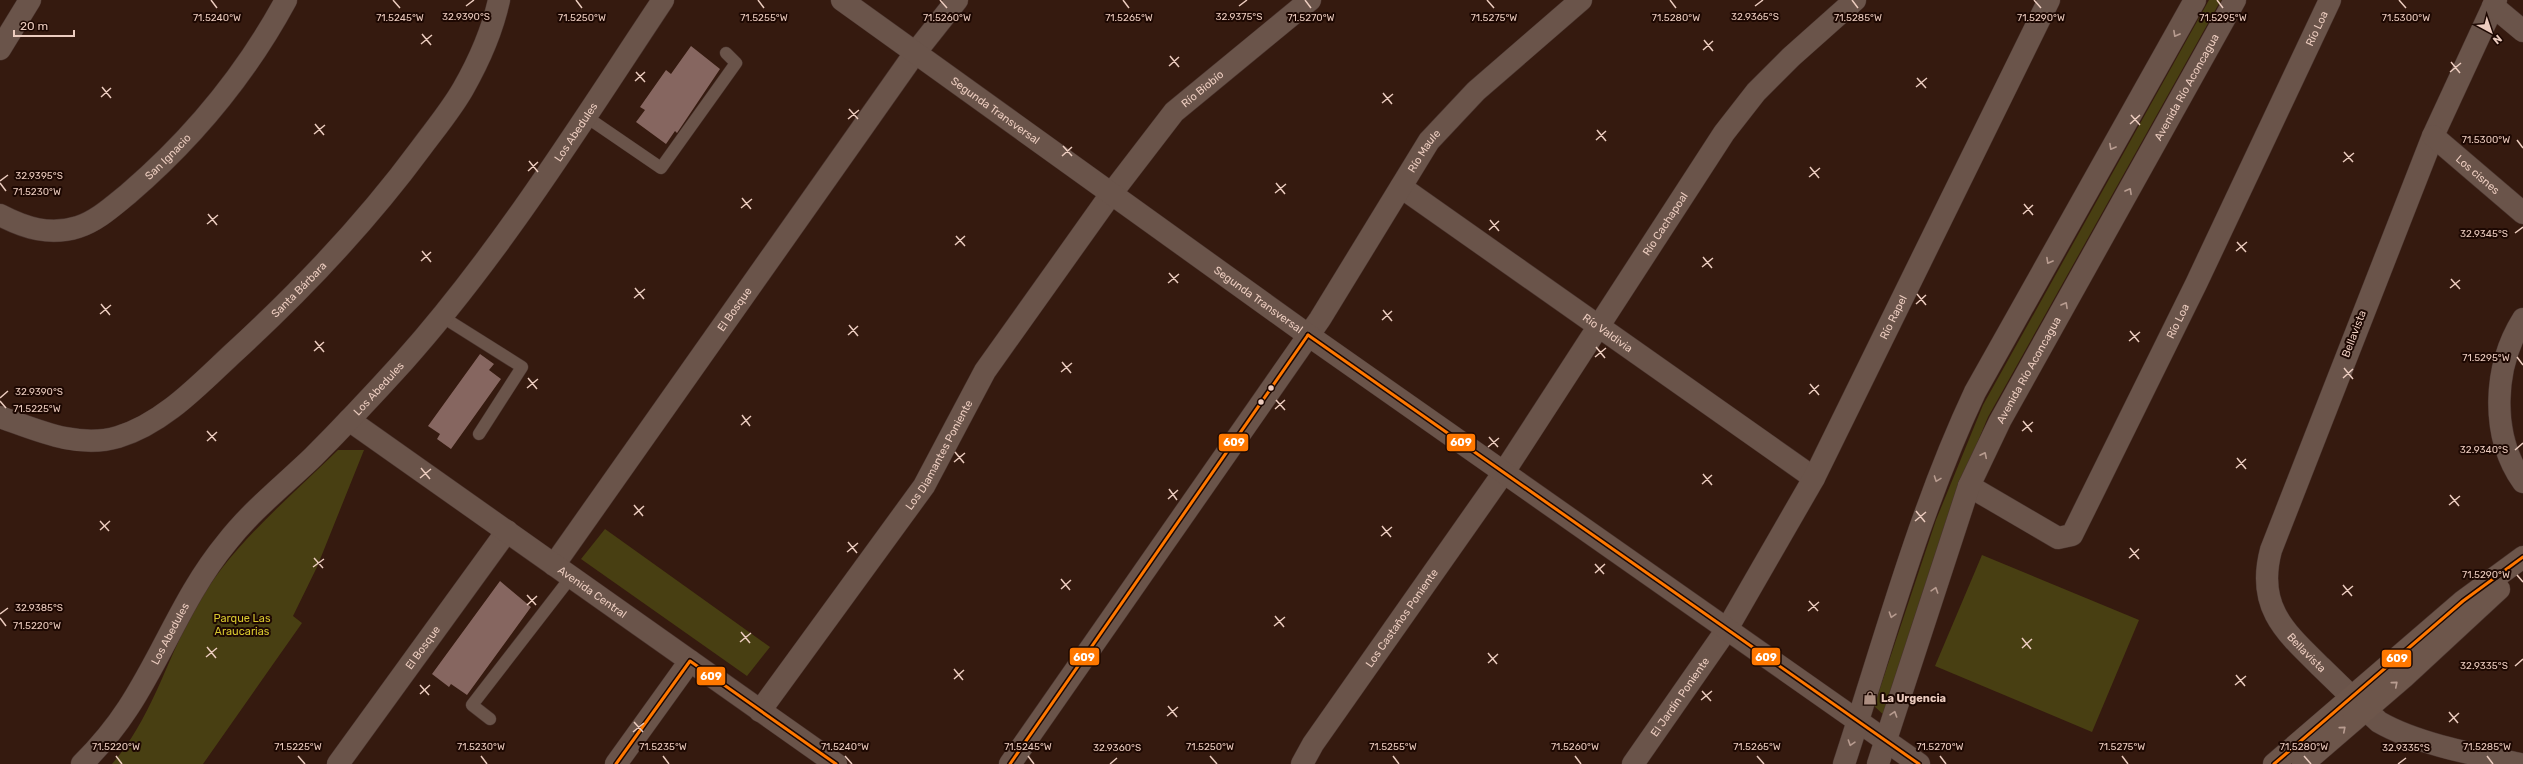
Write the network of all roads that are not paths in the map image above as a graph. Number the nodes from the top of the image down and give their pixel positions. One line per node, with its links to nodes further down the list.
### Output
1 (30, 0): 16 (street)
2 (286, 0): 24 (street, San Ignacio)
3 (499, 0): 29 (street, Santa Bárbara)
4 (663, 0): 19 (street, Los Abedules)
5 (957, 0): 18 (street, El Bosque)
6 (1310, 0): 22 (street, Río Biobío)
7 (1580, 0): 21 (street, Río Maule)
8 (1855, 0): 27 (street, Río Cachapoal)
9 (2049, 0): 33 (street, Río Rapel)
10 (2195, 0): 45 (street, one-way to 45)
11 (2235, 0): 35 (street, Avenida Río Aconcagua, one-way to 11)
12 (2330, 0): 35 (street, Río Loa)
13 (848, 3): 18 (street, Segunda Transversal)
14 (2494, 3): 15 (street); 20 (street, Bellavista)
15 (2523, 32)
16 (0, 49)
17 (726, 53): 19 (lane)
18 (915, 53): 22 (street, Segunda Transversal); 39 (street, El Bosque)
19 (585, 116): 25 (street, Los Abedules)
20 (2433, 136): 23 (street, Los cisnes); 42 (street, Bellavista)
21 (1401, 187): 27 (street, Río Valdivia); 28 (street, Río Maule)
22 (1111, 194): 28 (street, Segunda Transversal); 43 (street, Los Diamantes Poniente)
23 (2523, 213)
24 (0, 215)
25 (442, 316): 30 (street, Los Abedules); 31 (lane)
26 (2523, 319): 34 (street)
27 (1597, 326): 32 (street, Río Cachapoal); 33 (street, Río Valdivia)
28 (1308, 335): 32 (street, Segunda Transversal); 52 (street, Río Maule)
29 (0, 417)
30 (349, 420): 36 (street, Avenida Central); 48 (street, Los Abedules)
31 (479, 434)
32 (1504, 472): 40 (street, Segunda Transversal); 53 (street, Los Castaños Poniente)
33 (1814, 478): 40 (street, Río Rapel)
34 (2523, 482)
35 (1969, 486): 46 (street, Avenida Río Aconcagua, one-way to 35)
36 (507, 531): 39 (street, Avenida Central); 49 (street, El Bosque)
37 (2523, 557): 42 (main road)
38 (2523, 562): 42 (main road, one-way to 38)
39 (563, 571): 41 (street, Avenida Central); 44 (lane)
40 (1726, 629): 45 (street, Segunda Transversal); 54 (street, El Jardín Poniente)
41 (690, 661): 43 (street, Avenida Central); 50 (street)
42 (2358, 704): 47 (street, Bellavista); 58 (main road); 59 (main road, one-way to 42)
43 (760, 711): 51 (street, Avenida Central)
44 (490, 719)
45 (1858, 722): 46 (street, Segunda Transversal); 55 (street, one-way to 55)
46 (1885, 741): 56 (street, Avenida Río Aconcagua); 57 (street, Segunda Transversal)
47 (2479, 760): 60 (street, Bellavista)
48 (82, 764)
49 (338, 764)
50 (616, 764)
51 (836, 764)
52 (1010, 764)
53 (1302, 764)
54 (1634, 764)
55 (1844, 764)
56 (1878, 764)
57 (1919, 764)
58 (2274, 764)
59 (2303, 764)
60 (2520, 764)

